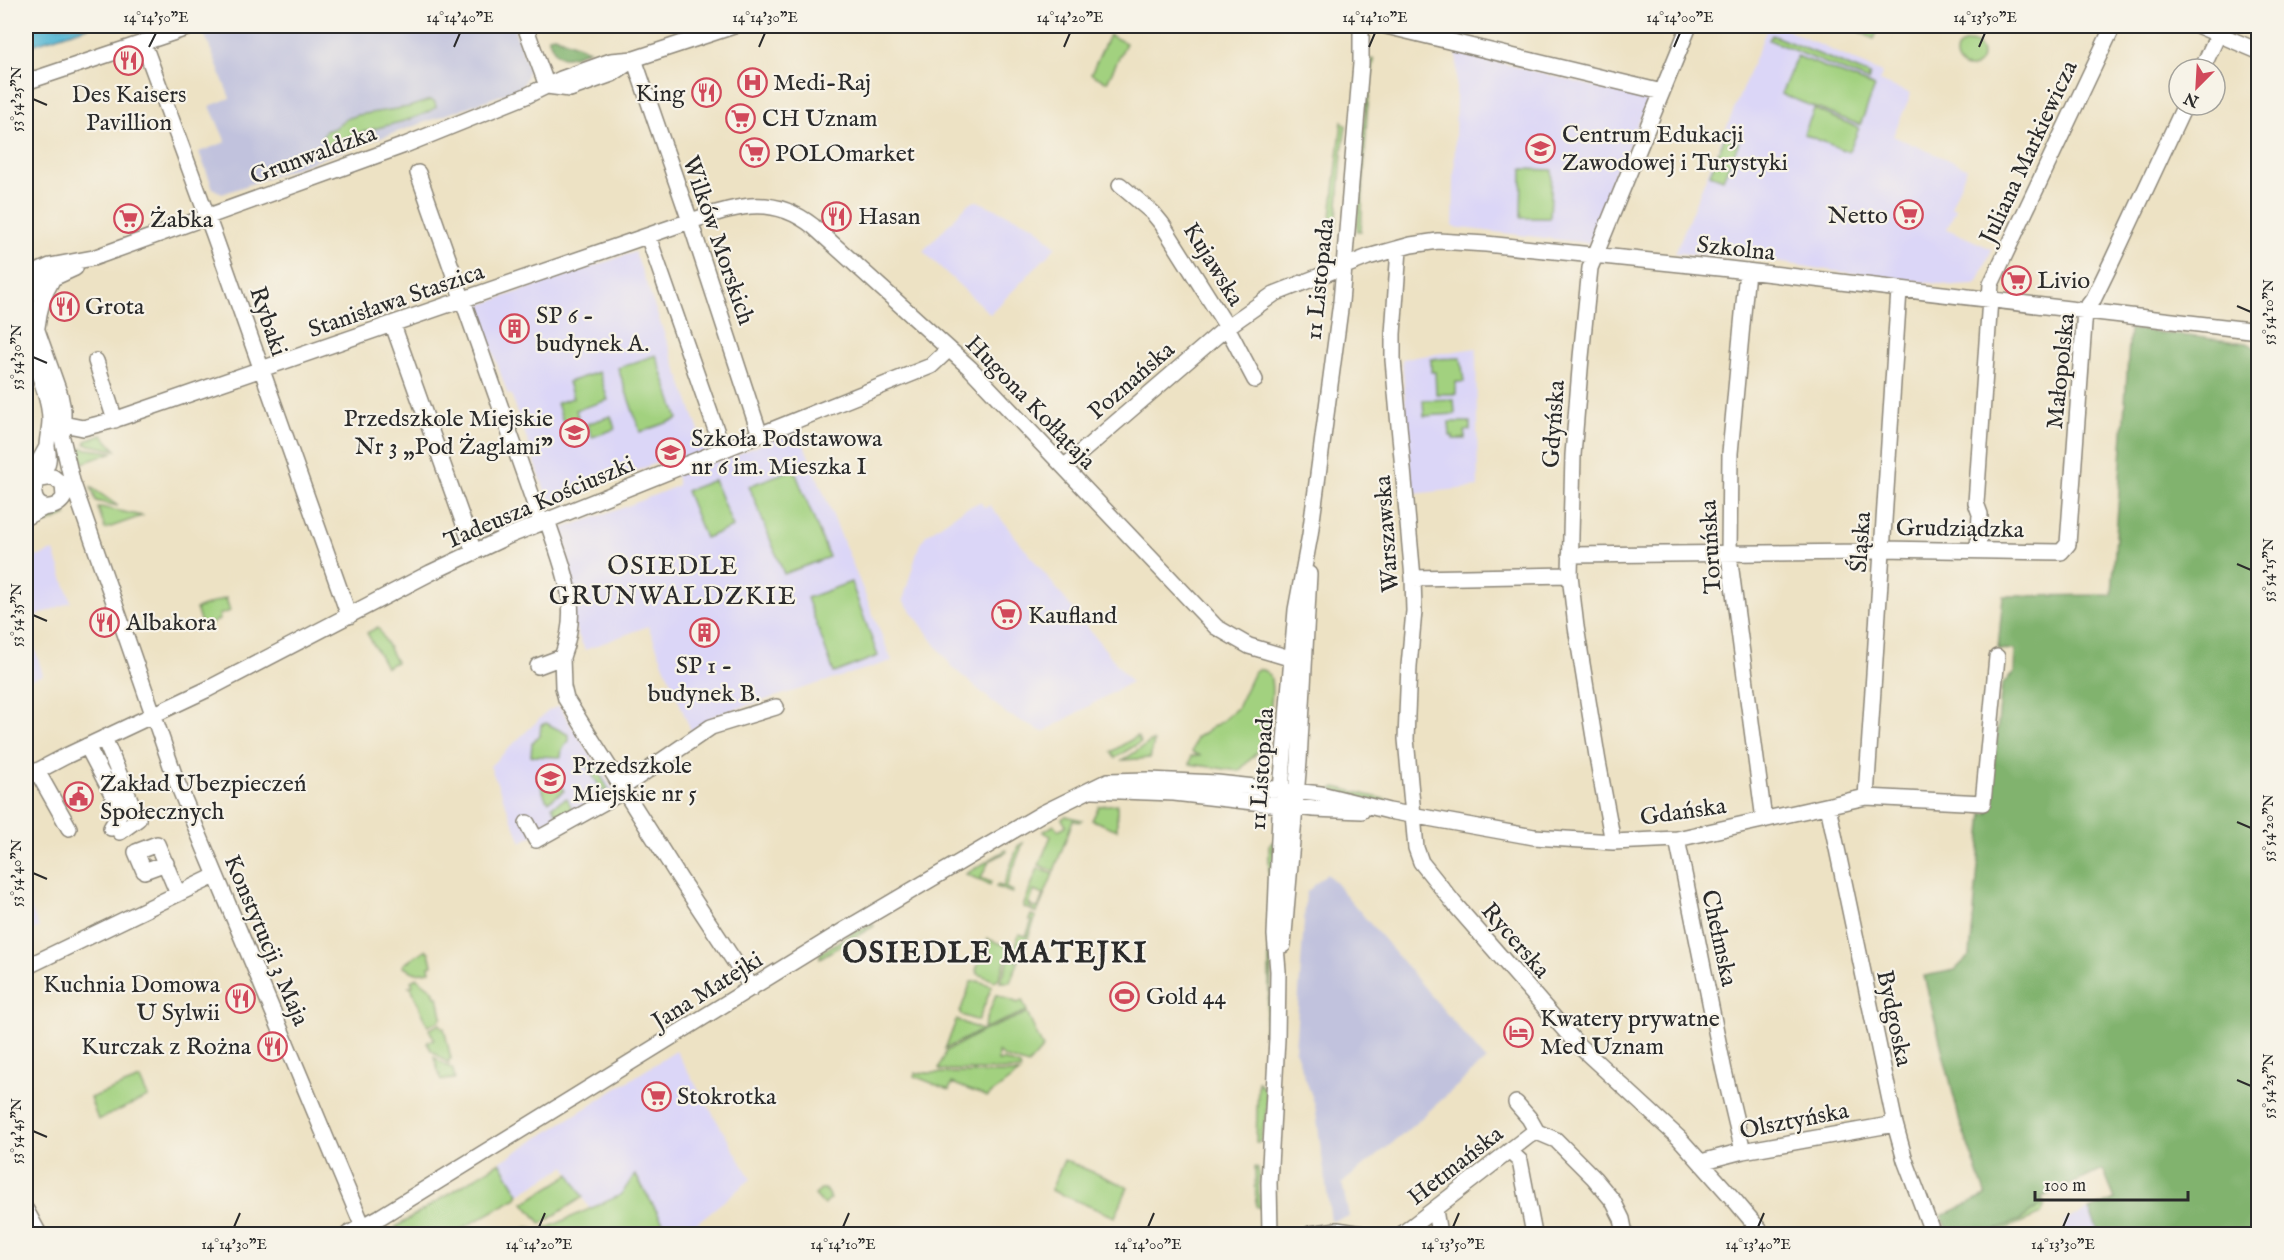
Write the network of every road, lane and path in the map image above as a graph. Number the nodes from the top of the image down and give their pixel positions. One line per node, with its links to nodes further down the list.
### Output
1 (193, 26): 11 (street)
2 (525, 26): 16 (street)
3 (734, 26): 14 (street, Grunwaldzka)
4 (1361, 26): 29 (street, 11 Listopada)
5 (1386, 26): 10 (street)
6 (1689, 26): 17 (street, Gdyńska)
7 (2113, 26): 34 (street, Juliana Markiewicza)
8 (2199, 26): 9 (street)
9 (2220, 29): 12 (street); 13 (street)
10 (1427, 30): 17 (street)
11 (143, 42): 15 (street); 22 (street, Rybaki)
12 (2259, 51)
13 (2207, 57)
14 (633, 59): 16 (street, Grunwaldzka); 21 (street, Wilków Morskich)
15 (26, 82)
16 (547, 86): 22 (street, Grunwaldzka)
17 (1662, 92): 27 (street, Gdyńska)
18 (2179, 117): 36 (street, Małopolska)
19 (418, 173): 35 (street)
20 (1120, 184): 38 (street, Kujawska)
21 (680, 193): 23 (street); 24 (street, Wilków Morskich)
22 (205, 210): 28 (street, Grunwaldzka); 43 (street, Rybaki)
23 (713, 214): 24 (street, Hugona Kołłątaja); 41 (street, Hugona Kołłątaja)
24 (690, 221): 25 (street, Stanisława Staszica); 47 (street, Wilków Morskich)
25 (648, 236): 35 (street, Stanisława Staszica); 48 (street)
26 (1399, 249): 27 (street, Szkolna); 29 (street, Szkolna); 65 (street, Warszawska)
27 (1596, 256): 30 (street, Szkolna); 62 (street, Gdyńska)
28 (93, 258): 31 (street, Grunwaldzka); 33 (street, Grunwaldzka)
29 (1344, 266): 38 (street, Szkolna); 69 (street, 11 Listopada)
30 (1747, 271): 32 (street, Szkolna); 63 (street, Toruńska)
31 (54, 277): 33 (street, Grunwaldzka); 40 (street)
32 (1899, 290): 34 (street, Szkolna); 58 (street, Śląska)
33 (28, 292): 40 (street)
34 (1989, 299): 36 (street, Szkolna); 59 (street, Juliana Markiewicza)
35 (464, 301): 37 (street, Stanisława Staszica); 56 (street)
36 (2085, 310): 39 (street, Szkolna); 61 (street, Małopolska)
37 (393, 325): 43 (street, Stanisława Staszica); 60 (street)
38 (1227, 327): 44 (street, Kujawska); 49 (street, Poznańska)
39 (2259, 331)
40 (31, 335): 46 (street); 50 (street)
41 (950, 349): 47 (street, Tadeusza Kościuszki); 49 (street, Hugona Kołłątaja)
42 (96, 361): 45 (street)
43 (262, 370): 45 (street, Stanisława Staszica); 66 (street, Rybaki)
44 (1255, 380)
45 (115, 420): 46 (street, Stanisława Staszica)
46 (63, 431): 51 (street); 52 (street)
47 (760, 435): 48 (street, Tadeusza Kościuszki)
48 (723, 450): 56 (street, Tadeusza Kościuszki)
49 (1064, 467): 69 (street, Hugona Kołłątaja)
50 (33, 485): 51 (street); 53 (street); 54 (street)
51 (62, 485): 52 (street, Konstytucji 3 Maja); 54 (street)
52 (81, 505): 57 (street, Konstytucji 3 Maja)
53 (26, 506)
54 (49, 507): 55 (street); 57 (street, Konstytucji 3 Maja)
55 (26, 517)
56 (544, 521): 60 (street, Tadeusza Kościuszki); 67 (street)
57 (90, 532): 72 (street, Konstytucji 3 Maja)
58 (1882, 549): 59 (street, Grudziądzka); 63 (street, Grudziądzka); 82 (street, Śląska)
59 (1978, 551): 61 (street, Grudziądzka)
60 (474, 552): 66 (street, Tadeusza Kościuszki)
61 (2061, 552)
62 (1570, 555): 63 (street, Grudziądzka); 64 (street, Gdyńska)
63 (1729, 555): 89 (street, Toruńska)
64 (1570, 575): 65 (street); 95 (street, Gdyńska)
65 (1413, 578): 88 (street, Warszawska)
66 (349, 616): 72 (street, Tadeusza Kościuszki)
67 (564, 649): 70 (street); 79 (street)
68 (1997, 657): 82 (street, Gdańska)
69 (1297, 661): 75 (street, 11 Listopada); 76 (street, 11 Listopada)
70 (538, 666)
71 (776, 707): 79 (street)
72 (153, 716): 73 (street, Tadeusza Kościuszki); 97 (street, Konstytucji 3 Maja)
73 (104, 738): 74 (street, Tadeusza Kościuszki); 74 (street)
74 (87, 746): 77 (street, Tadeusza Kościuszki)
75 (1283, 760): 78 (street); 81 (street, 11 Listopada)
76 (1299, 762): 83 (street, 11 Listopada); 84 (street)
77 (31, 774): 91 (street)
78 (1256, 787): 80 (street, Jana Matejki); 81 (street, Jana Matejki)
79 (625, 789): 90 (street); 101 (street)
80 (1093, 790): 85 (street, Jana Matejki); 101 (street, Jana Matejki)
81 (1281, 790): 83 (street, Gdańska); 86 (street, 11 Listopada)
82 (1866, 797): 87 (street, Gdańska)
83 (1296, 800): 84 (street, Gdańska); 86 (street, Jana Matejki); 93 (street, 11 Listopada)
84 (1321, 802): 88 (street, Gdańska); 93 (street)
85 (1255, 803): 86 (street, Jana Matejki); 92 (street)
86 (1280, 806): 92 (street, 11 Listopada)
87 (1827, 806): 89 (street, Gdańska); 103 (street, Bydgoska)
88 (1412, 815): 95 (street, Gdańska); 107 (street, Rycerska)
89 (1764, 820): 94 (street, Gdańska)
90 (526, 823)
91 (69, 828)
92 (1278, 832): 100 (street, 11 Listopada)
93 (1294, 834): 100 (street, 11 Listopada)
94 (1677, 839): 95 (street, Gdańska); 106 (street, Chełmska)
95 (1613, 842)
96 (165, 862): 98 (street)
97 (215, 876): 98 (street); 110 (street, Konstytucji 3 Maja)
98 (178, 894): 99 (street)
99 (26, 967)
100 (1278, 971): 113 (street, 11 Listopada)
101 (752, 988): 110 (street, Jana Matejki)
102 (1516, 1103): 104 (street)
103 (1894, 1124): 106 (street, Olsztyńska); 121 (street, Bydgoska)
104 (1537, 1132): 105 (street, Hetmańska); 119 (street)
105 (1509, 1151): 109 (street, Hetmańska); 118 (street)
106 (1743, 1151): 107 (street, Olsztyńska)
107 (1701, 1162): 120 (street, Rycerska)
108 (26, 1210): 111 (street)
109 (1435, 1210): 116 (street, Hetmańska); 117 (street)
110 (364, 1230): 112 (street, Jana Matejki)
111 (39, 1234)
112 (348, 1234)
113 (1270, 1234)
114 (1310, 1234): 115 (street)
115 (1363, 1234)
116 (1402, 1234)
117 (1439, 1234)
118 (1534, 1234)
119 (1625, 1234)
120 (1763, 1234)
121 (1933, 1234)

